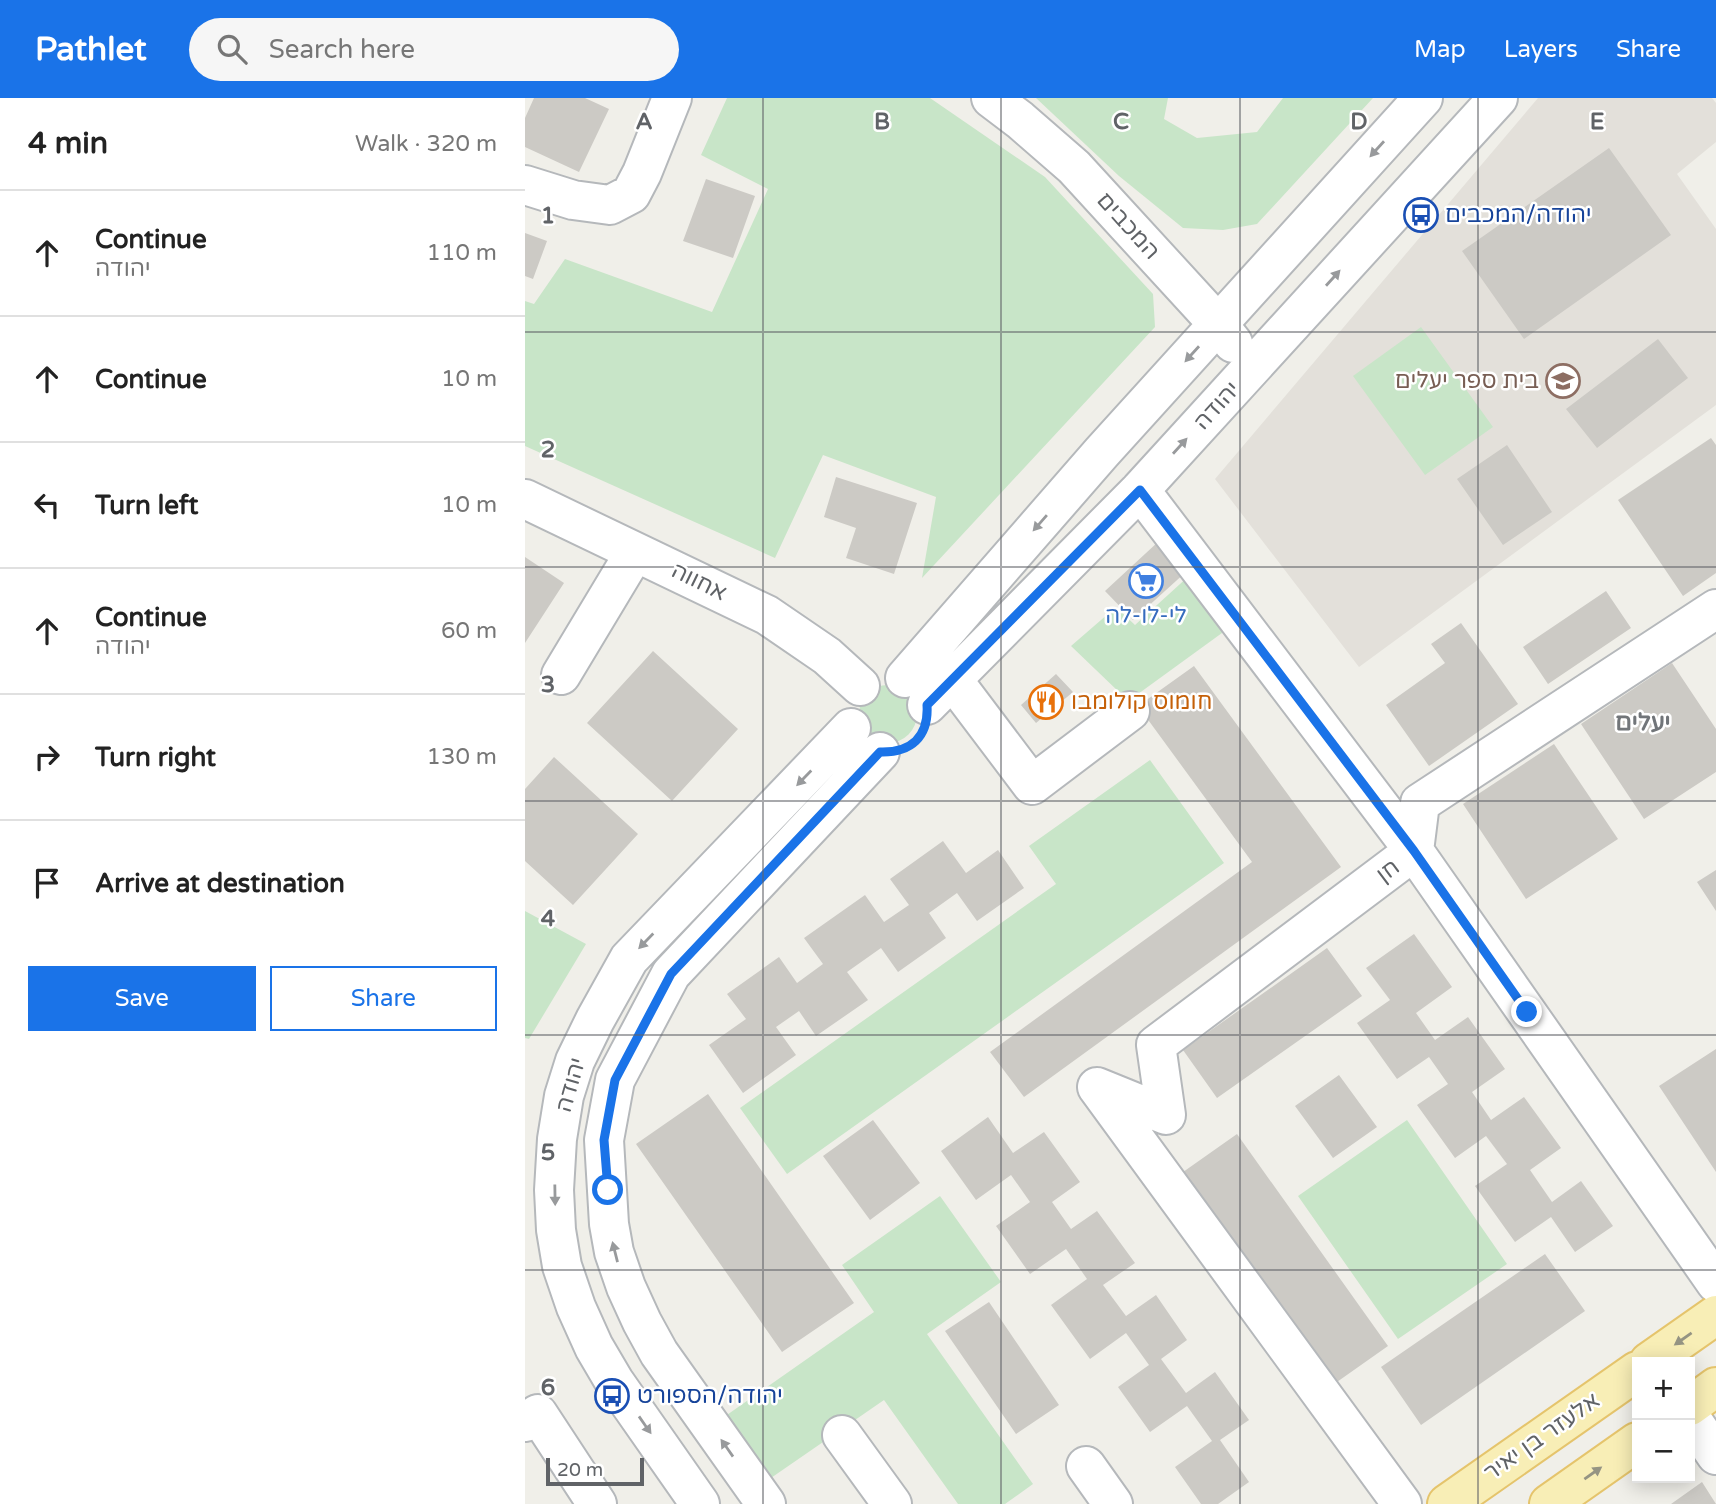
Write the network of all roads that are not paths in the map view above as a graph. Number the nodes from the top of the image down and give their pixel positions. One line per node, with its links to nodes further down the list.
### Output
1 (672, 98): 5 (street)
2 (991, 98): 6 (street, המכבים)
3 (1423, 98): 6 (street, one-way to 6)
4 (1498, 98): 7 (street, יהודה, one-way to 4)
5 (525, 185)
6 (1218, 324): 7 (street, המכבים); 14 (street, one-way to 14)
7 (1252, 367): 8 (street, יהודה, one-way to 7)
8 (1140, 490): 14 (street, יהודה); 18 (street)
9 (525, 499): 10 (street, אחווה)
10 (635, 552): 12 (street); 13 (street, אחווה)
11 (1716, 609): 18 (street, חן)
12 (561, 675)
13 (860, 686): 14 (street); 16 (street)
14 (928, 687): 15 (street); 17 (street)
15 (1130, 711)
16 (851, 729): 17 (street); 32 (street, יהודה, one-way to 32)
17 (880, 752): 33 (street, יהודה, one-way to 17)
18 (1414, 851): 19 (street); 36 (street, חן)
19 (1716, 1283)
20 (1716, 1315): 21 (main road, one-way to 21)
21 (1656, 1357)
22 (1632, 1374): 37 (main road, אלעזר בן יאיר)
23 (1716, 1387): 24 (main road)
24 (1695, 1402)
25 (1691, 1420): 29 (street)
26 (525, 1422): 31 (street)
27 (842, 1434): 34 (street)
28 (1632, 1446): 38 (main road, one-way to 28)
29 (1716, 1455)
30 (1086, 1466): 35 (street)
31 (597, 1504)
32 (700, 1504)
33 (766, 1504)
34 (893, 1504)
35 (1113, 1504)
36 (1402, 1504)
37 (1447, 1504)
38 (1549, 1504)

